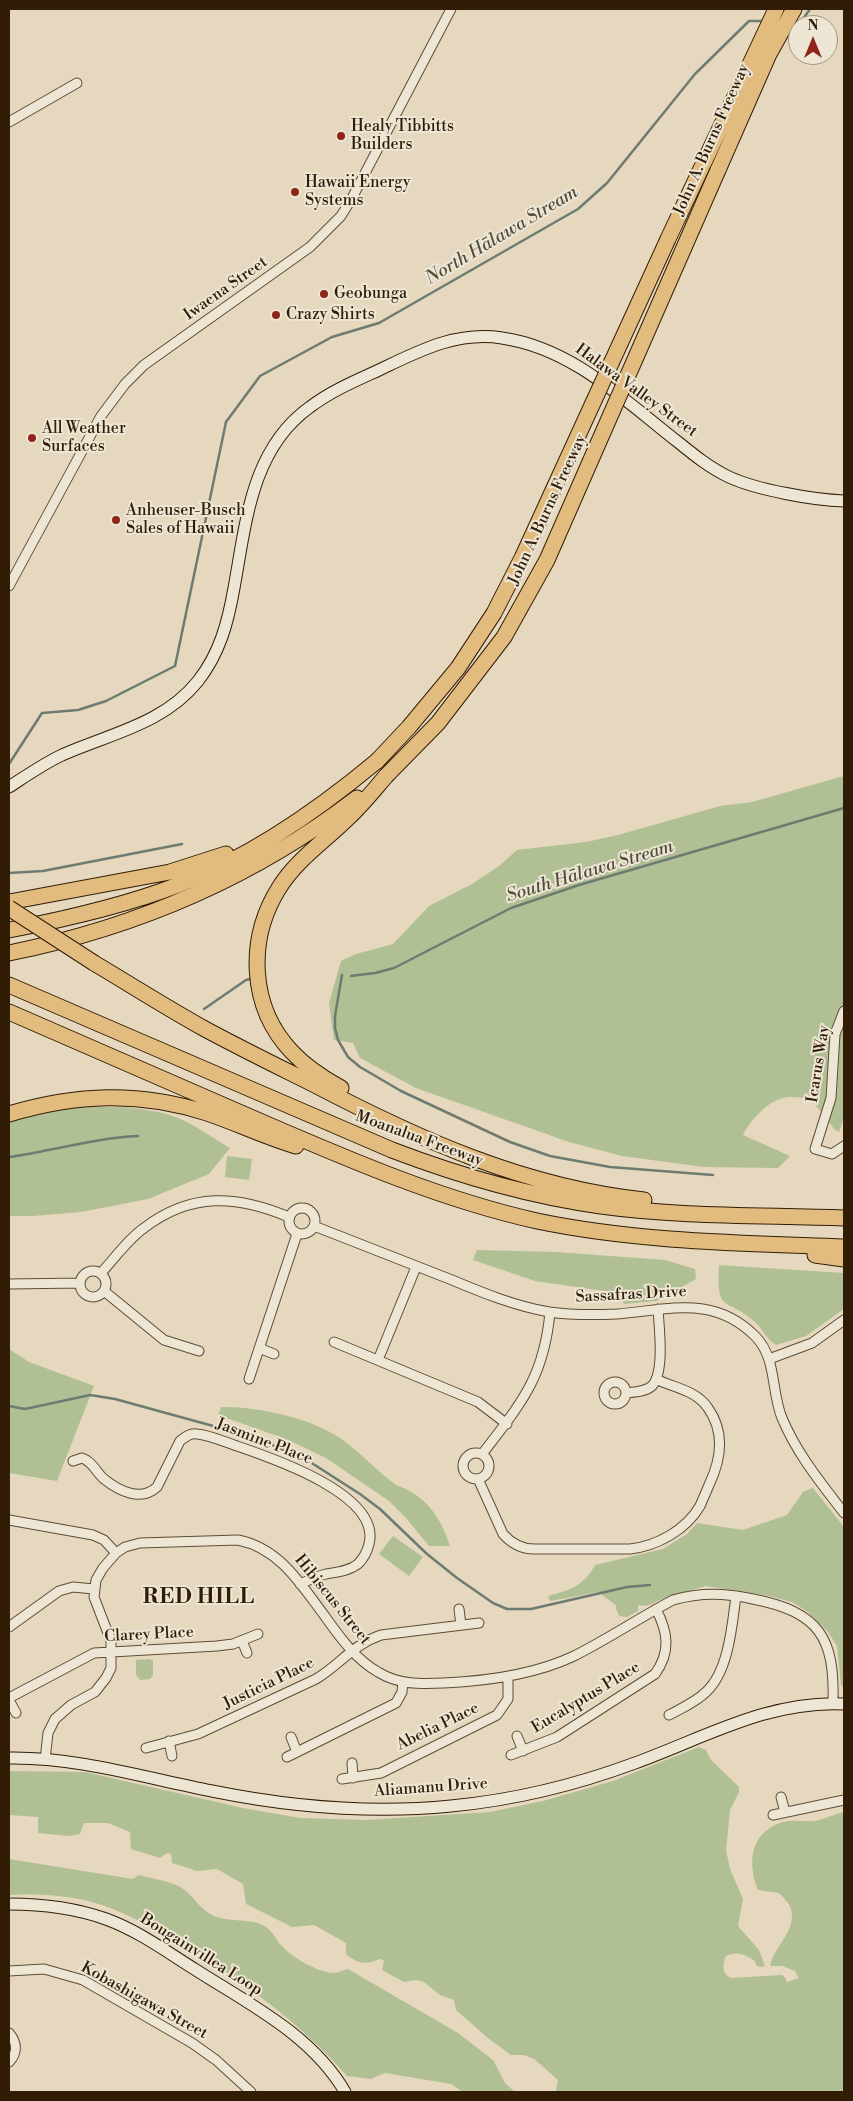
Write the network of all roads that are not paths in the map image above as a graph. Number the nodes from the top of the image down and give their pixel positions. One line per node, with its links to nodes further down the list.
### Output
1 (451, 9): 7 (street, Iwaena Street)
2 (776, 9): 10 (highway, John A. Burns Freeway, bridge)
3 (794, 9): 8 (highway, John A. Burns Freeway, bridge)
4 (77, 83): 5 (street)
5 (9, 122)
6 (844, 501): 9 (street, Halawa Valley Street)
7 (9, 586)
8 (386, 776): 14 (highway, John A. Burns Freeway); 20 (highway)
9 (9, 787)
10 (304, 818): 11 (highway); 13 (highway, John A. Burns Freeway)
11 (9, 902)
12 (9, 908): 20 (highway, bridge)
13 (9, 930)
14 (9, 953)
15 (9, 985): 22 (highway, Moanalua Freeway)
16 (844, 1011): 19 (street, Icarus Way)
17 (9, 1012): 21 (highway)
18 (9, 1114): 21 (highway)
19 (844, 1146)
20 (524, 1176): 22 (highway)
21 (409, 1182): 27 (highway)
22 (793, 1216): 24 (highway, Moanalua Freeway)
23 (289, 1217): 25 (street); 26 (street); 31 (street)
24 (844, 1218)
25 (314, 1226): 26 (street); 30 (street, Sassafras Drive)
26 (297, 1234): 39 (street)
27 (684, 1240): 28 (highway); 29 (highway)
28 (844, 1247)
29 (844, 1258)
30 (416, 1267): 36 (street, Sassafras Drive); 43 (street)
31 (101, 1273): 32 (street); 34 (street)
32 (80, 1283): 33 (street); 34 (street)
33 (9, 1284)
34 (104, 1292): 40 (street)
35 (658, 1309): 36 (street, Sassafras Drive); 42 (street, Sassafras Drive); 45 (street)
36 (550, 1312): 47 (street)
37 (844, 1320): 42 (street)
38 (334, 1342): 43 (street)
39 (259, 1348): 41 (street); 44 (street)
40 (200, 1351)
41 (274, 1354)
42 (769, 1359): 51 (street, Sassafras Drive)
43 (378, 1360): 47 (street)
44 (249, 1379)
45 (656, 1379): 46 (street); 50 (street)
46 (626, 1393)
47 (507, 1424): 48 (street)
48 (483, 1453): 50 (street); 50 (street)
49 (73, 1462): 54 (street, Jasmine Place)
50 (479, 1481)
51 (844, 1513)
52 (9, 1520): 53 (street)
53 (116, 1553): 54 (street, Hibiscus Street); 55 (street)
54 (300, 1584): 64 (street, Hibiscus Street)
55 (94, 1589): 61 (street); 65 (street)
56 (736, 1596): 58 (street, Hibiscus Street); 70 (street, Hibiscus Street); 72 (street)
57 (459, 1609): 60 (street)
58 (656, 1609): 67 (street, Hibiscus Street); 77 (street, Eucalyptus Place)
59 (479, 1623): 60 (street, Justicia Place)
60 (461, 1625): 64 (street, Justicia Place)
61 (9, 1627)
62 (258, 1634): 63 (street, Clarey Place)
63 (242, 1641): 65 (street, Clarey Place); 66 (street)
64 (351, 1650): 68 (street, Hibiscus Street); 75 (street, Justicia Place)
65 (111, 1652): 69 (street, Clarey Place); 83 (street)
66 (247, 1653)
67 (508, 1677): 68 (street, Hibiscus Street); 85 (street, Abelia Place)
68 (403, 1682): 78 (street)
69 (9, 1699): 71 (street, Clarey Place)
70 (839, 1704): 83 (street, Aliamanu Drive)
71 (16, 1713)
72 (669, 1715)
73 (517, 1736): 77 (street, Eucalyptus Place)
74 (290, 1737): 78 (street)
75 (169, 1741): 76 (street, Justicia Place); 80 (street)
76 (146, 1748)
77 (523, 1751): 79 (street, Eucalyptus Place)
78 (297, 1752): 81 (street)
79 (511, 1755)
80 (172, 1756)
81 (287, 1757)
82 (9, 1758): 83 (street, Aliamanu Drive)
83 (45, 1760)
84 (352, 1762): 85 (street)
85 (353, 1778): 86 (street, Abelia Place)
86 (342, 1779)
87 (781, 1797): 89 (street)
88 (844, 1800): 89 (street)
89 (784, 1812): 90 (street)
90 (773, 1815)
91 (9, 1904): 96 (street, Bougainvillea Loop)
92 (9, 1971): 95 (street, Kobashigawa Street)
93 (9, 2032): 94 (street)
94 (9, 2062)
95 (251, 2092)
96 (345, 2092)

